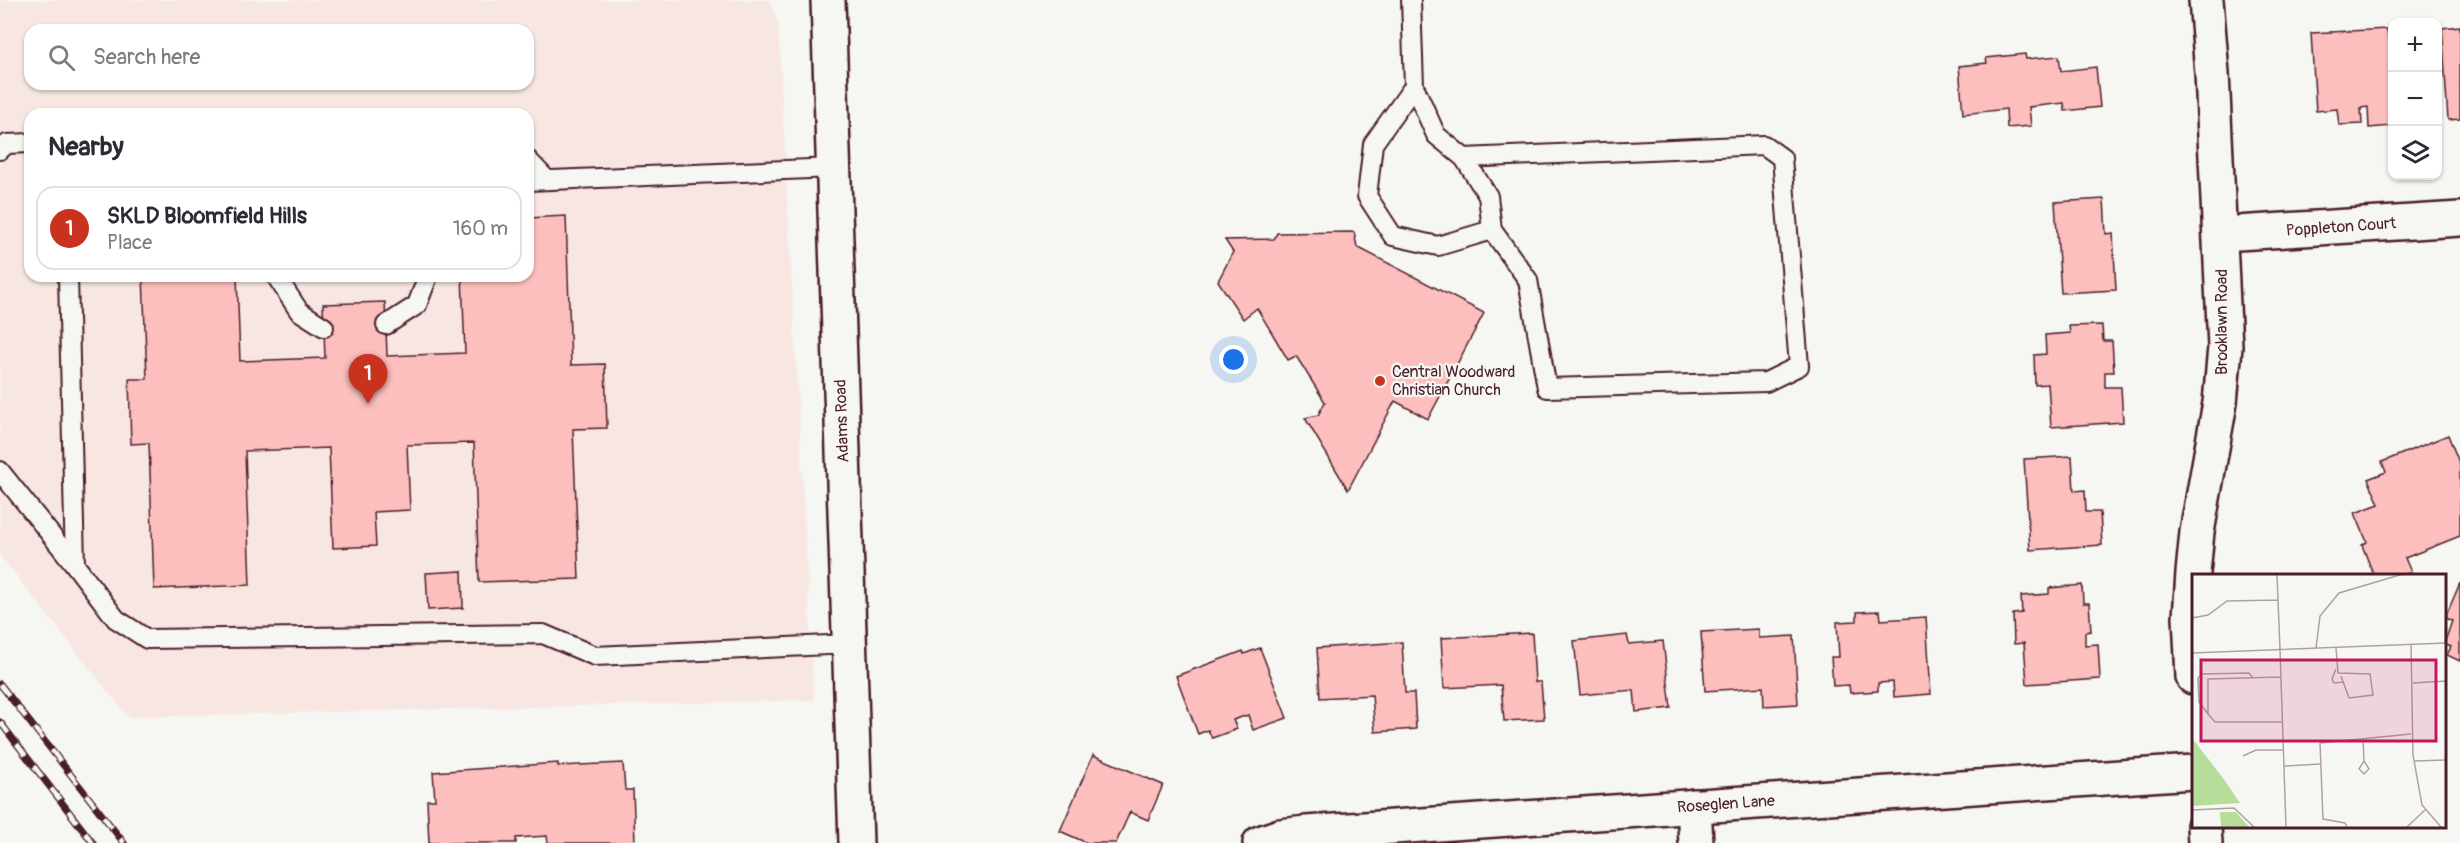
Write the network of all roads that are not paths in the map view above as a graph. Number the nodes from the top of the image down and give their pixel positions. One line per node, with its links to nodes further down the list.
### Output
1 (828, 0): 9 (street, Adams Road)
2 (1411, 0): 4 (lane)
3 (2206, 0): 14 (street, Brooklawn Road)
4 (1414, 86): 7 (lane); 13 (lane)
5 (24, 143): 6 (lane)
6 (0, 150)
7 (1464, 158): 13 (lane); 13 (lane)
8 (534, 166): 10 (lane)
9 (834, 168): 10 (lane); 24 (street, Adams Road)
10 (547, 180): 11 (lane)
11 (534, 181)
12 (2460, 219): 14 (street, Poppleton Court)
13 (1492, 230)
14 (2221, 234): 22 (street, Brooklawn Road)
15 (68, 282): 21 (lane)
16 (280, 282): 19 (lane)
17 (426, 282): 18 (lane)
18 (386, 325)
19 (324, 327)
20 (0, 471): 21 (lane)
21 (75, 565): 24 (lane)
22 (2193, 574)
23 (2192, 588): 25 (street, Brooklawn Road)
24 (849, 644): 29 (street, Adams Road)
25 (2192, 657)
26 (2192, 772): 27 (street, Roseglen Lane)
27 (1694, 806): 30 (street, Roseglen Lane); 31 (street)
28 (2204, 828): 32 (street)
29 (856, 843)
30 (1260, 843)
31 (1696, 843)
32 (2205, 843)

